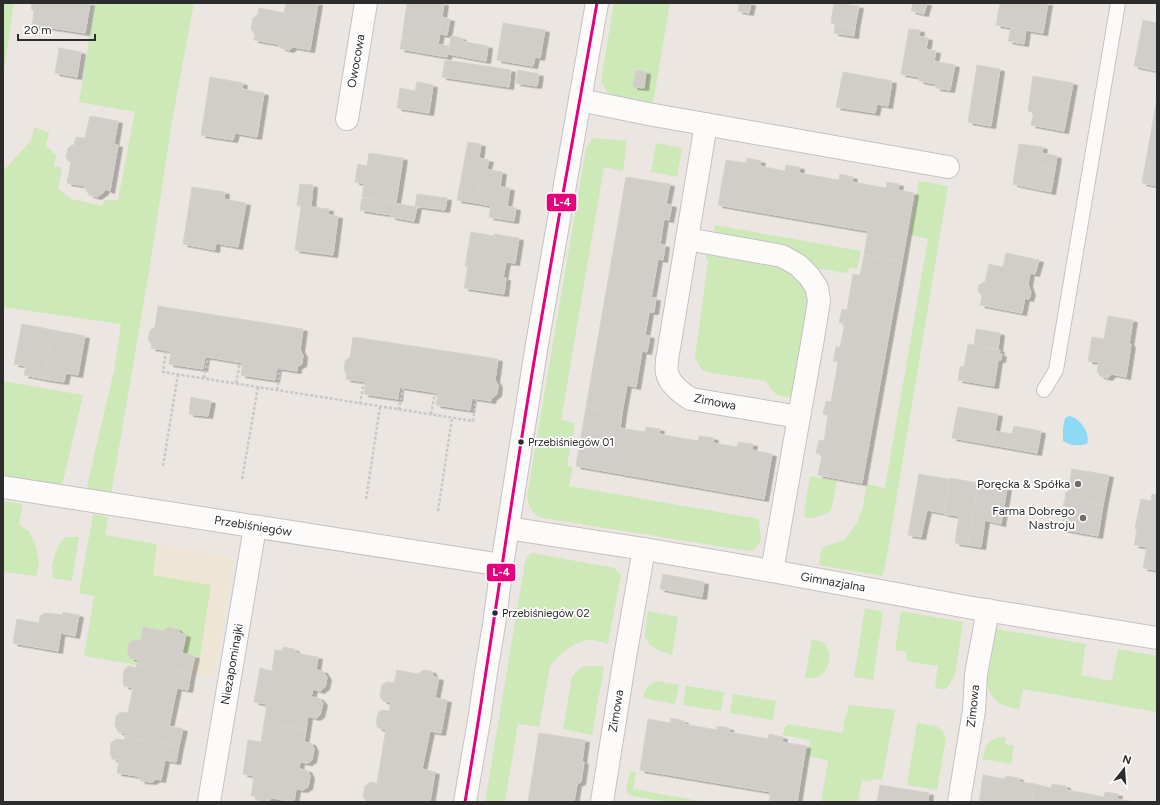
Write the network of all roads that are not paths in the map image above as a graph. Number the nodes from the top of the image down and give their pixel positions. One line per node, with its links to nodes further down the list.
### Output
1 (366, 3): 5 (street, Owocowa)
2 (597, 3): 4 (street)
3 (1118, 3): 9 (lane)
4 (580, 100): 6 (street); 13 (street)
5 (347, 119)
6 (706, 124): 7 (street); 8 (street, Zimowa)
7 (948, 167)
8 (687, 239): 10 (street); 10 (street, Zimowa)
9 (1044, 390)
10 (799, 417): 16 (street)
11 (3, 487): 12 (street, Przebiśniegów)
12 (255, 527): 15 (street, Przebiśniegów); 19 (street, Niezapominajki)
13 (508, 528): 14 (street, Gimnazjalna); 15 (street)
14 (644, 549): 16 (street, Gimnazjalna); 21 (street, Zimowa)
15 (502, 565): 20 (street)
16 (772, 570): 17 (street, Gimnazjalna)
17 (988, 610): 18 (street, Gimnazjalna); 22 (street, Zimowa)
18 (1157, 638)
19 (209, 802)
20 (465, 802)
21 (602, 802)
22 (959, 802)

